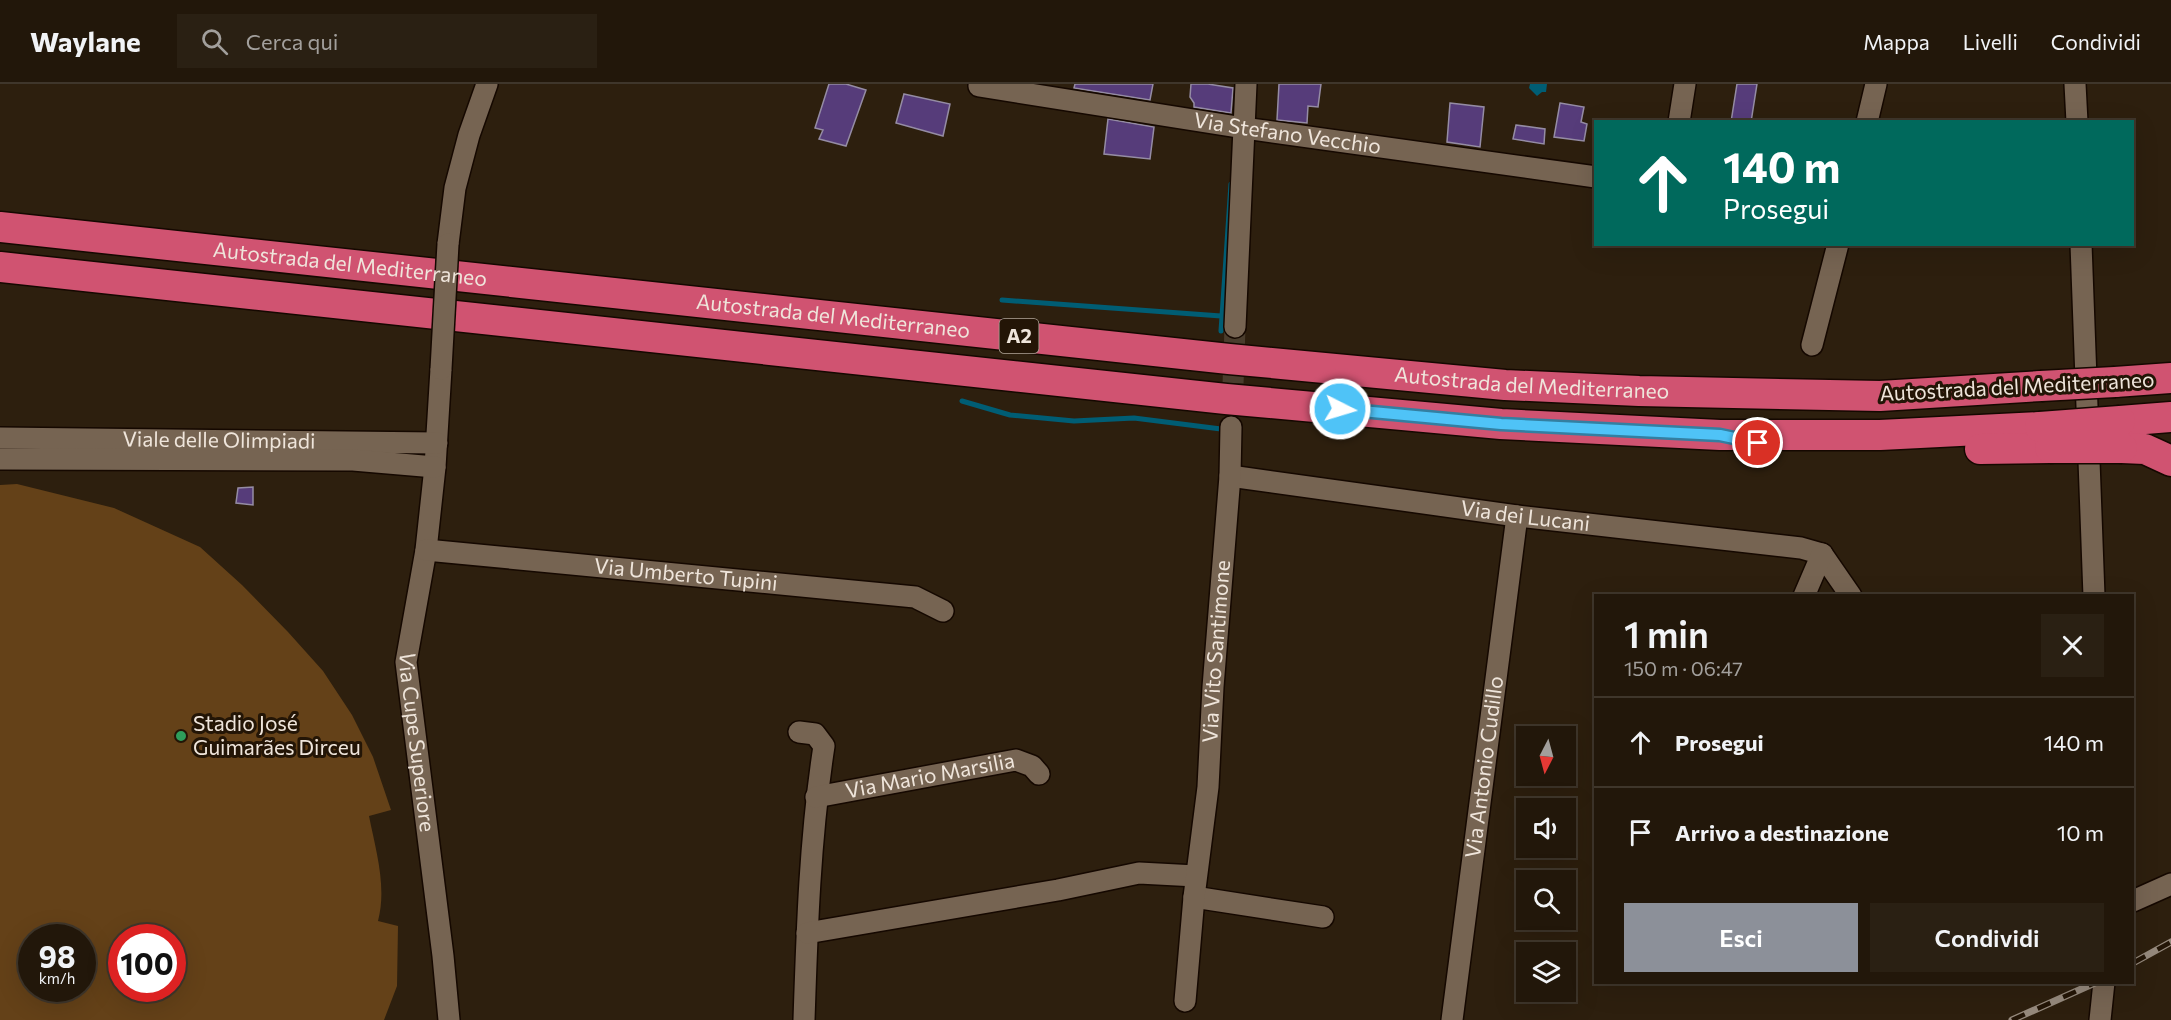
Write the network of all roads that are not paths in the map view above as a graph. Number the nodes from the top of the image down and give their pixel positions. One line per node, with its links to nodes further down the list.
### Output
1 (487, 84): 25 (street, Via Cupe Superiore, bridge)
2 (1246, 84): 10 (street)
3 (1684, 84): 7 (street)
4 (1876, 84): 8 (street)
5 (2075, 84): 9 (street)
6 (979, 86): 10 (street, Via Stefano Vecchio)
7 (1679, 120)
8 (1867, 120)
9 (2076, 120)
10 (1244, 128): 11 (street, Via Stefano Vecchio); 16 (street)
11 (1594, 177)
12 (0, 227): 19 (highway, Autostrada del Mediterraneo / A2, bridge)
13 (1837, 246): 17 (street)
14 (2081, 246): 35 (street)
15 (0, 267): 23 (highway, Autostrada del Mediterraneo / A2, bridge)
16 (1235, 327)
17 (1812, 345)
18 (2171, 360): 19 (highway)
19 (2117, 374): 20 (highway, Autostrada del Mediterraneo / A2)
20 (2171, 378)
21 (2171, 417): 23 (highway, Autostrada del Mediterraneo / A2)
22 (1231, 426): 29 (street, Via Vito Santimone)
23 (2121, 434): 27 (highway)
24 (0, 438): 25 (street, Viale delle Olimpiadi)
25 (437, 443): 28 (street, Via Cupe Superiore)
26 (0, 459): 28 (street, Viale delle Olimpiadi)
27 (2171, 461)
28 (435, 467): 31 (street, Via Cupe Superiore)
29 (1230, 476): 30 (street, Via dei Lucani); 40 (street, Via Vito Santimone)
30 (1517, 516): 32 (street, Via dei Lucani); 50 (street, Via Antonio Cudillo)
31 (426, 549): 36 (street, Via Umberto Tupini); 48 (street, Via Cupe Superiore)
32 (1822, 554): 33 (street); 34 (street)
33 (1805, 594)
34 (1850, 594)
35 (2094, 594)
36 (943, 611)
37 (799, 732): 39 (street, Via Mario Marsilia)
38 (1039, 774): 39 (street, Via Mario Marsilia)
39 (816, 797): 45 (street, Via Mario Marsilia)
40 (1196, 876): 42 (street, Via Vito Santimone); 45 (street)
41 (2171, 884): 43 (street)
42 (1194, 897): 44 (street); 47 (street, Via Vito Santimone)
43 (2134, 901)
44 (1323, 917)
45 (807, 933): 49 (street, Via Mario Marsilia)
46 (2104, 984): 51 (street)
47 (1185, 1001)
48 (449, 1020)
49 (804, 1020)
50 (1452, 1020)
51 (2100, 1020)

